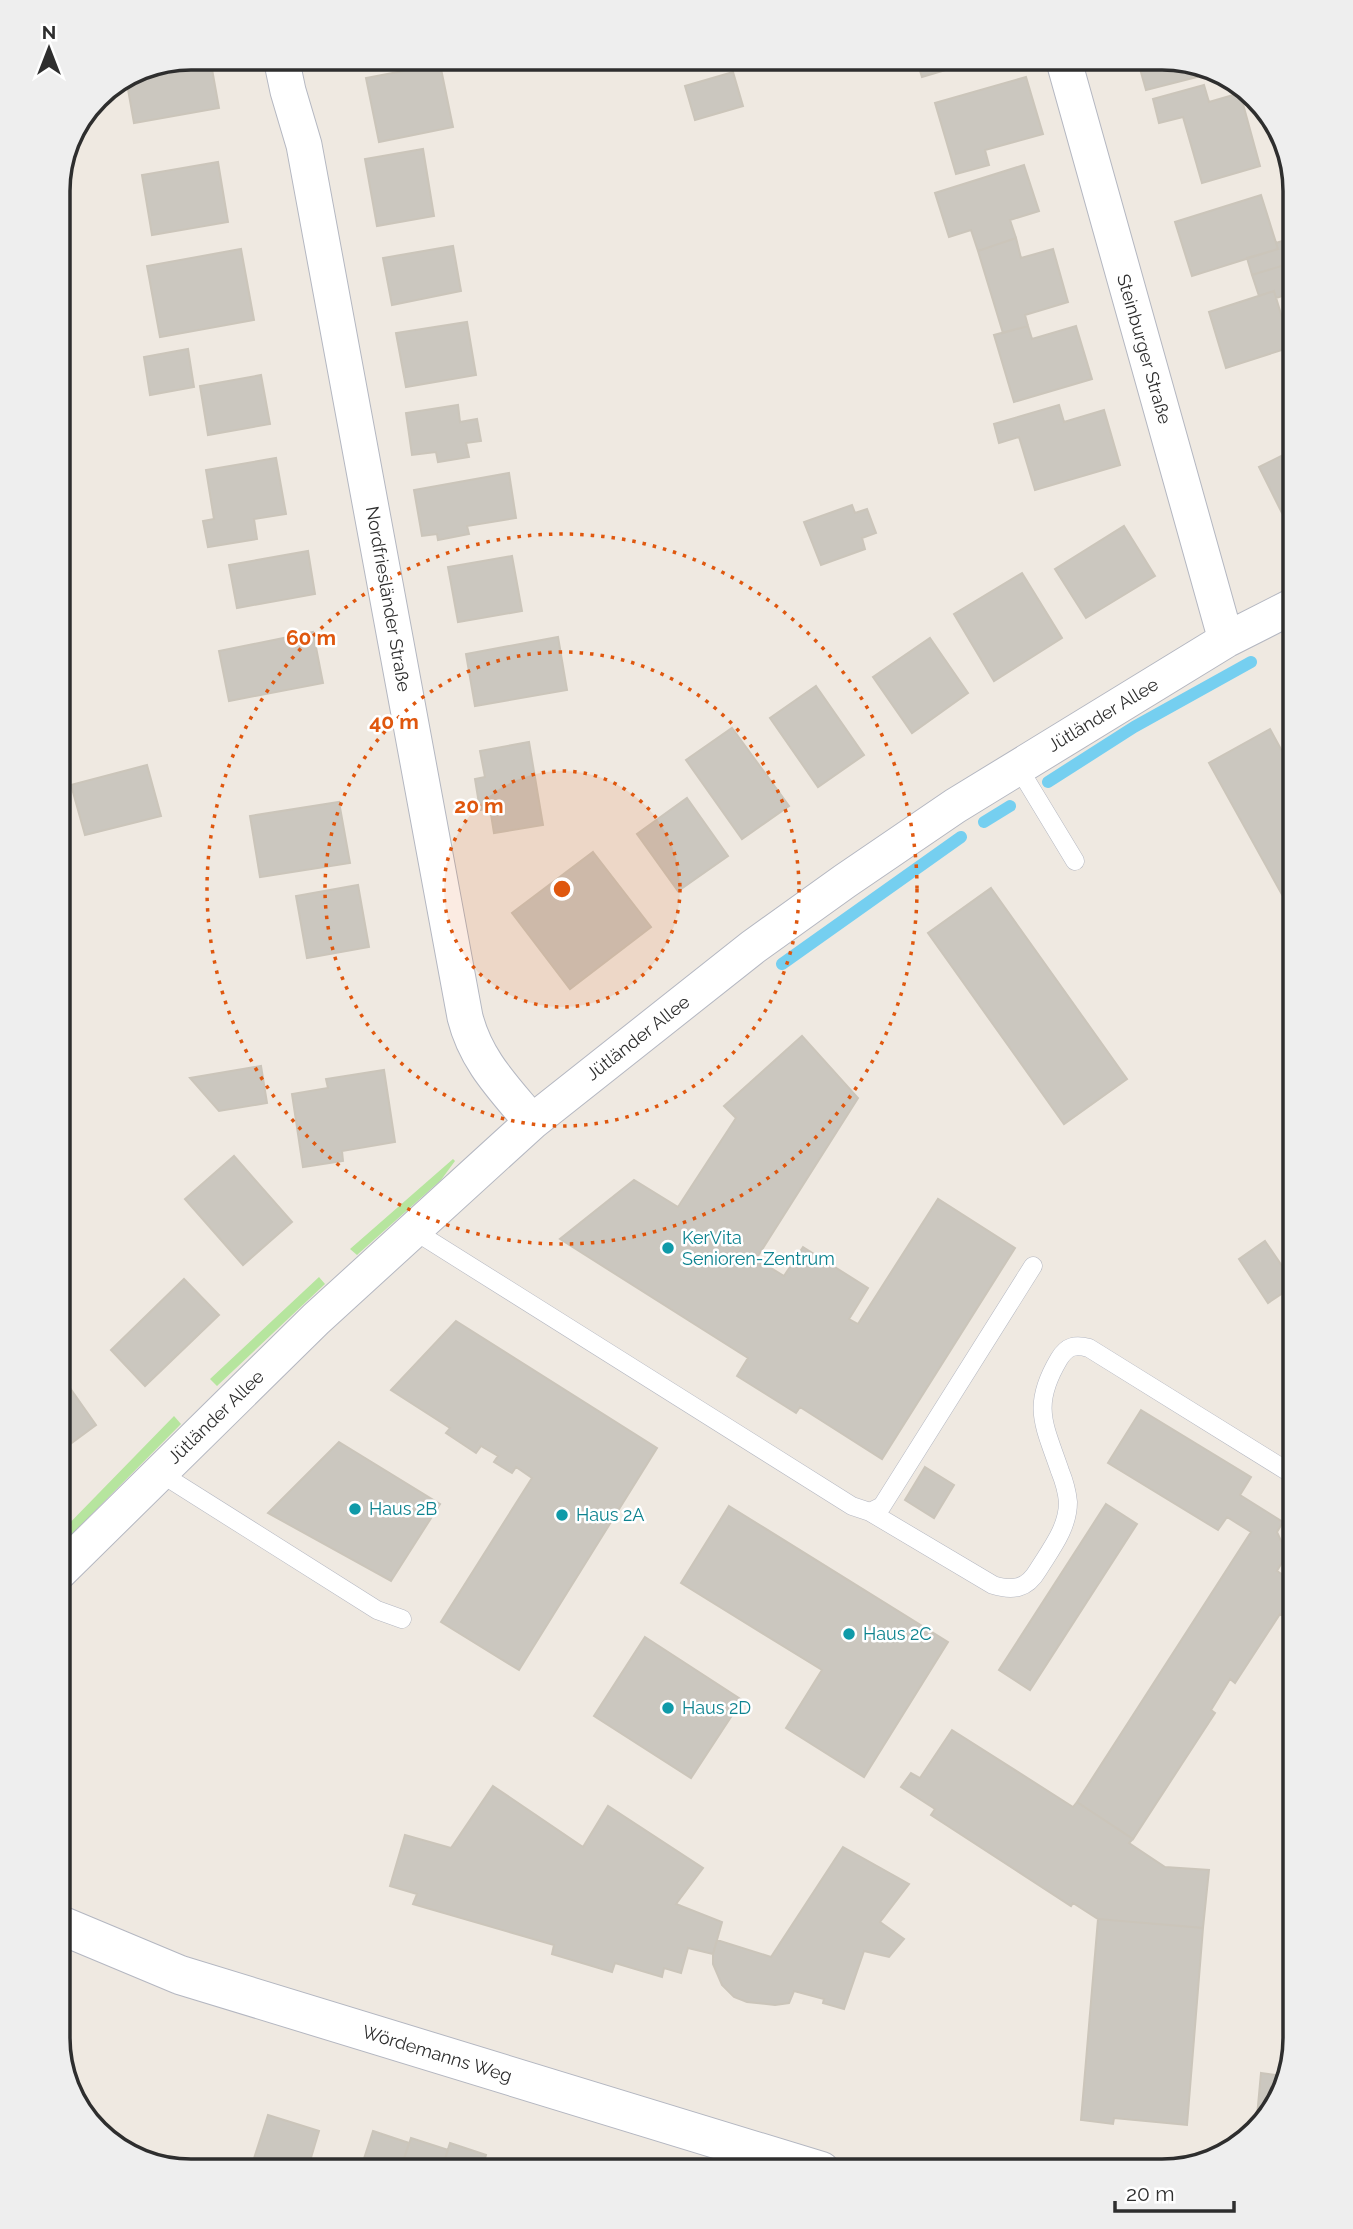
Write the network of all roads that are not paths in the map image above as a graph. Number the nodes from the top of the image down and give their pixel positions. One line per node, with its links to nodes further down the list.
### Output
1 (284, 70): 7 (street, Nordfriesländer Straße)
2 (1066, 70): 4 (street, Steinburger Straße)
3 (1283, 611): 4 (street, Jütländer Allee)
4 (1226, 640): 5 (street, Jütländer Allee)
5 (1018, 767): 6 (lane); 7 (street, Jütländer Allee)
6 (1075, 861)
7 (532, 1122): 8 (street, Jütländer Allee)
8 (413, 1230): 11 (street, Jütländer Allee); 12 (lane)
9 (1033, 1266): 12 (lane)
10 (1283, 1469): 12 (lane)
11 (160, 1473): 13 (street, Jütländer Allee); 14 (lane)
12 (870, 1512)
13 (70, 1561)
14 (402, 1619)
15 (70, 1929): 16 (street, Wördemanns Weg)
16 (782, 2159)

